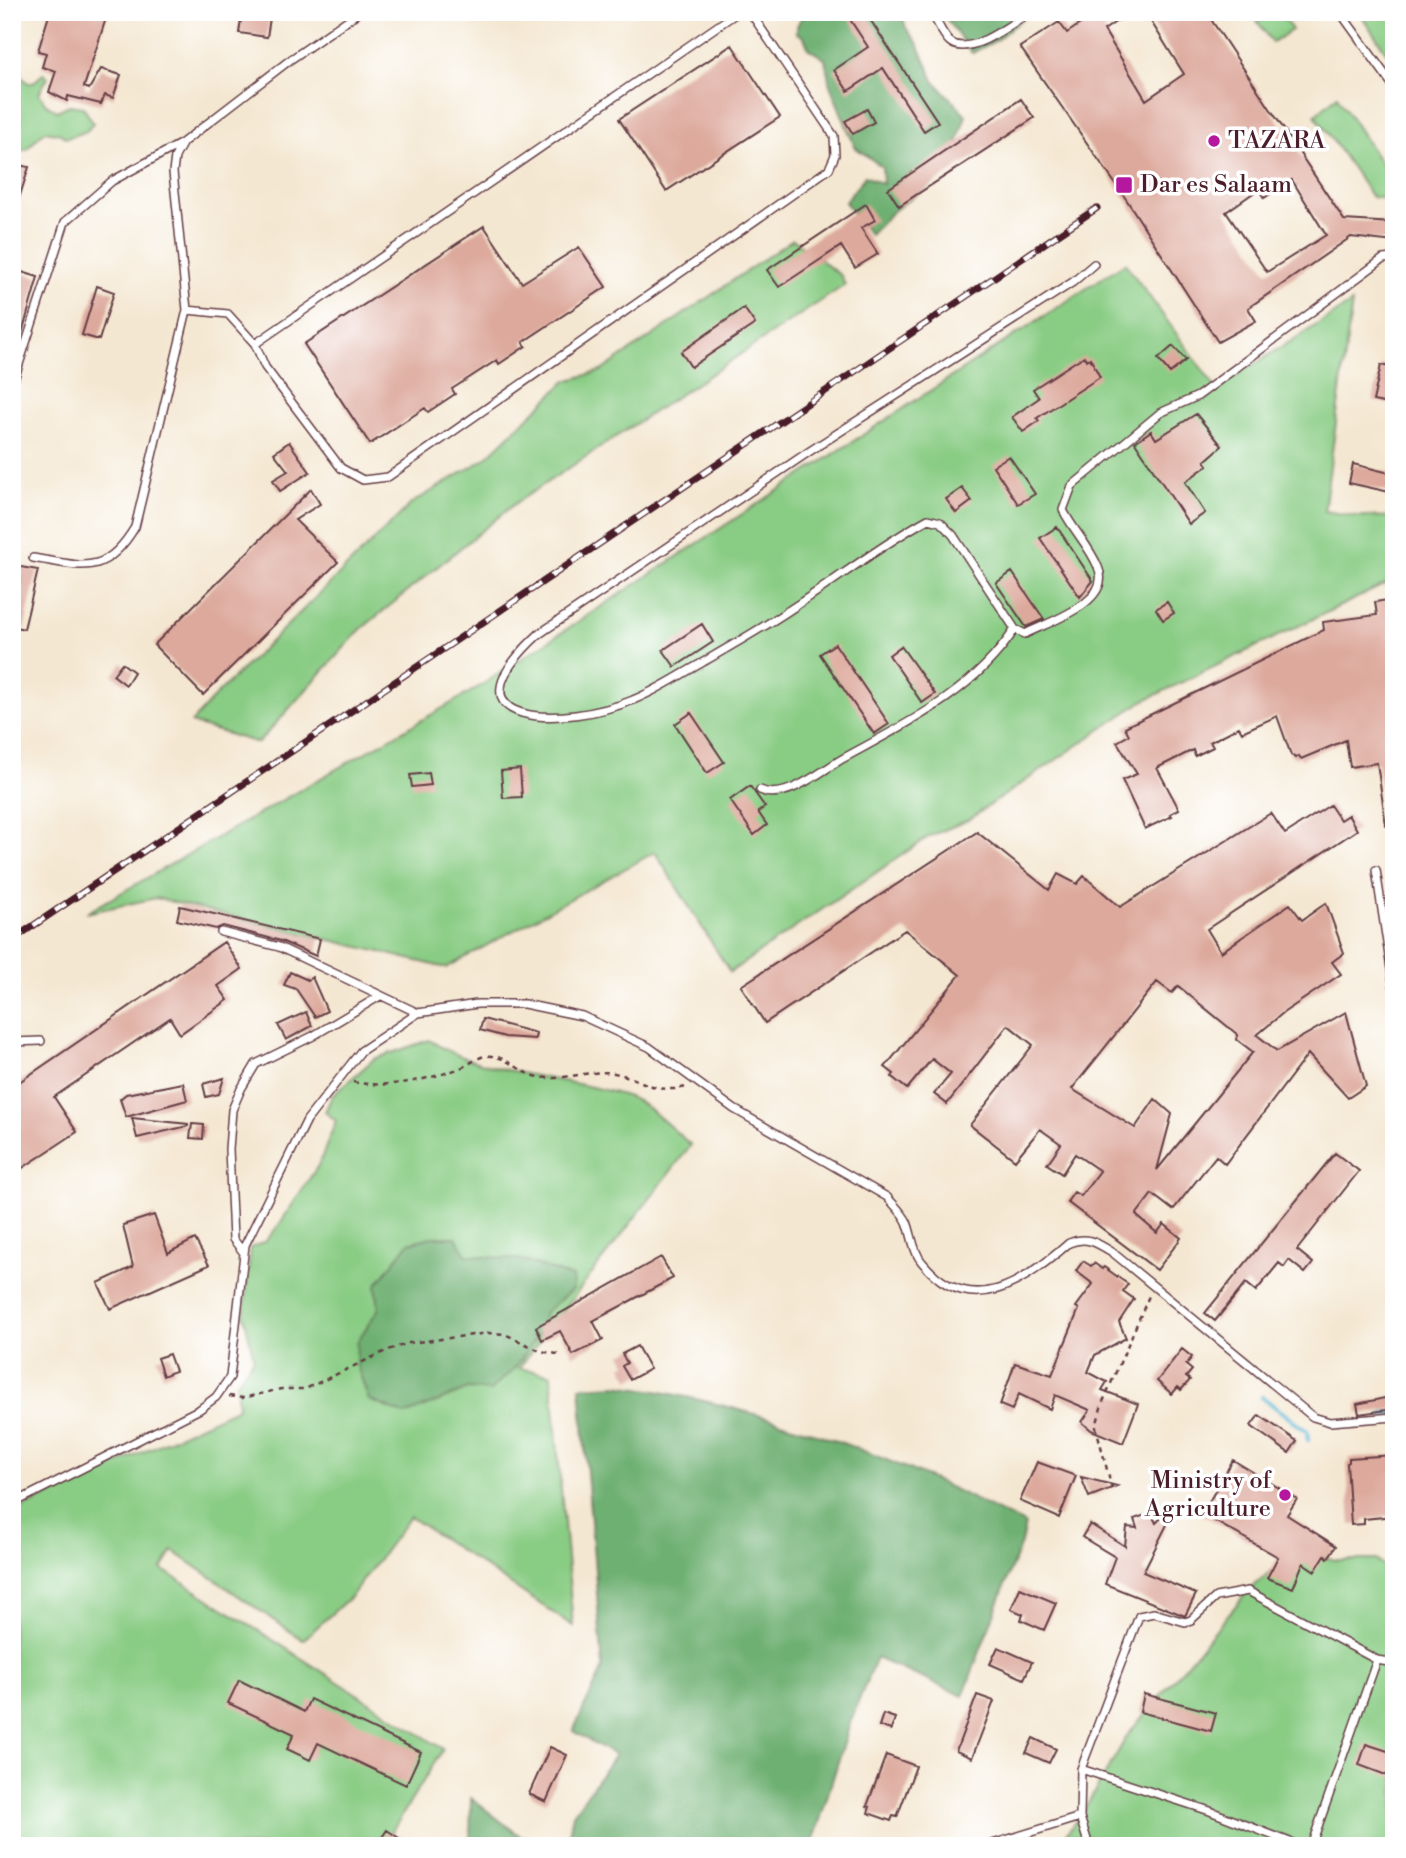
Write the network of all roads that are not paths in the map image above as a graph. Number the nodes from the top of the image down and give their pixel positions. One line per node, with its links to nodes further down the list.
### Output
1 (359, 12): 8 (lane)
2 (738, 12): 12 (lane)
3 (750, 12): 12 (lane)
4 (931, 12): 5 (lane)
5 (1030, 12)
6 (1340, 12): 7 (lane)
7 (1394, 87)
8 (182, 143): 11 (lane); 13 (lane)
9 (1394, 258): 15 (lane)
10 (1094, 264): 15 (lane)
11 (187, 310): 12 (lane); 14 (lane)
12 (255, 345)
13 (12, 386)
14 (33, 558)
15 (1015, 629): 16 (lane)
16 (760, 790)
17 (1377, 870): 19 (lane)
18 (221, 932): 20 (lane)
19 (1394, 989)
20 (380, 996): 21 (lane); 24 (lane)
21 (418, 1013): 24 (lane); 25 (lane)
22 (41, 1041): 23 (lane)
23 (12, 1042)
24 (244, 1253): 26 (lane)
25 (1394, 1417)
26 (12, 1504)
27 (1377, 1660): 28 (lane); 29 (lane); 35 (lane)
28 (1394, 1664)
29 (1081, 1769): 30 (lane); 34 (lane)
30 (1080, 1817): 31 (lane); 33 (lane)
31 (1000, 1844): 32 (lane)
32 (986, 1846)
33 (1089, 1846)
34 (1300, 1846)
35 (1311, 1846)

